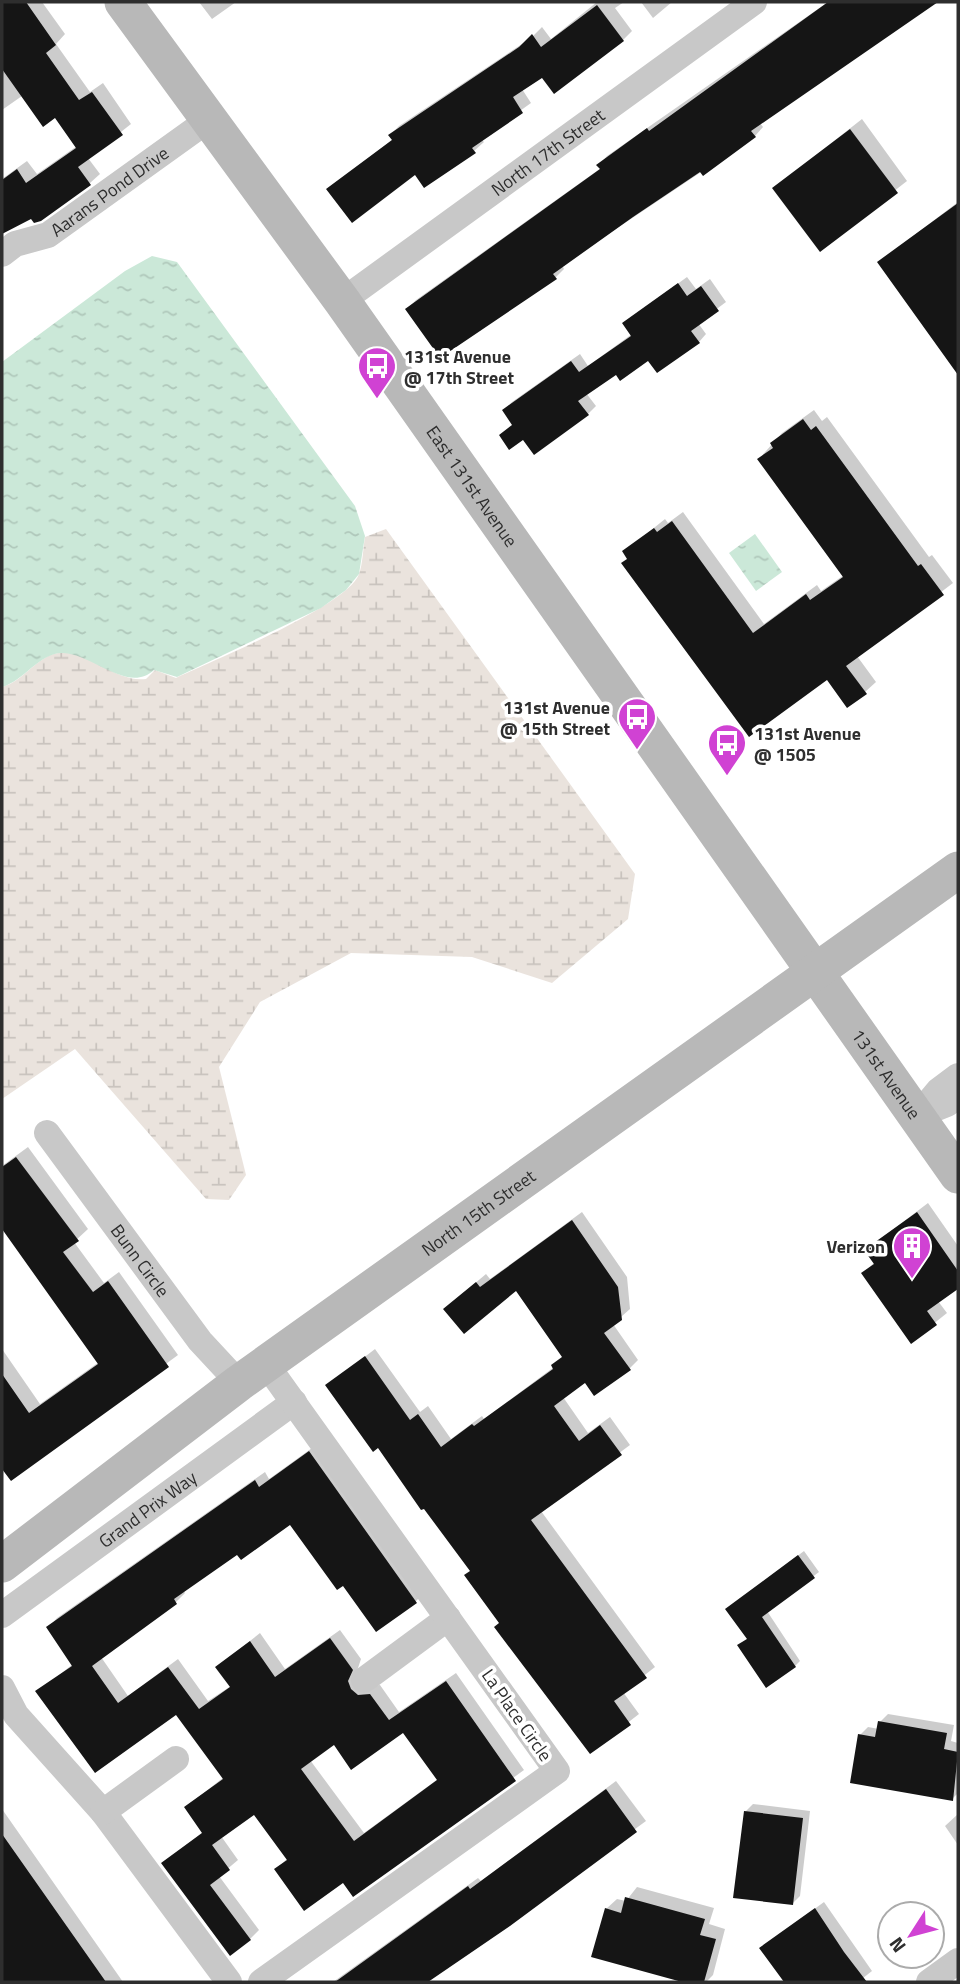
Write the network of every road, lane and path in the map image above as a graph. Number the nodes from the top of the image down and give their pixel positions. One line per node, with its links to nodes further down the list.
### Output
1 (124, 2): 3 (street, East 131st Avenue)
2 (754, 2): 5 (street, North 17th Street)
3 (211, 118): 4 (street, Aarans Pond Drive); 5 (street, East 131st Avenue)
4 (2, 254)
5 (342, 301): 7 (street, East 131st Avenue)
6 (958, 870): 7 (street, North 15th Street)
7 (815, 972): 10 (street, 131st Avenue); 13 (street, North 15th Street)
8 (958, 1076): 10 (street)
9 (958, 1096): 10 (street)
10 (917, 1116): 12 (street, 131st Avenue)
11 (47, 1133): 13 (street, Bunn Circle)
12 (958, 1175)
13 (253, 1373): 14 (street, La Place Circle); 15 (street, North 15th Street)
14 (294, 1402): 16 (street, Grand Prix Way); 17 (street, La Place Circle)
15 (4, 1556)
16 (2, 1615)
17 (448, 1618): 18 (street); 24 (street, La Place Circle)
18 (364, 1680)
19 (2, 1688): 21 (street)
20 (176, 1759): 21 (street)
21 (103, 1812): 23 (street)
22 (958, 1961): 25 (street)
23 (229, 1982)
24 (261, 1982)
25 (929, 1982)

